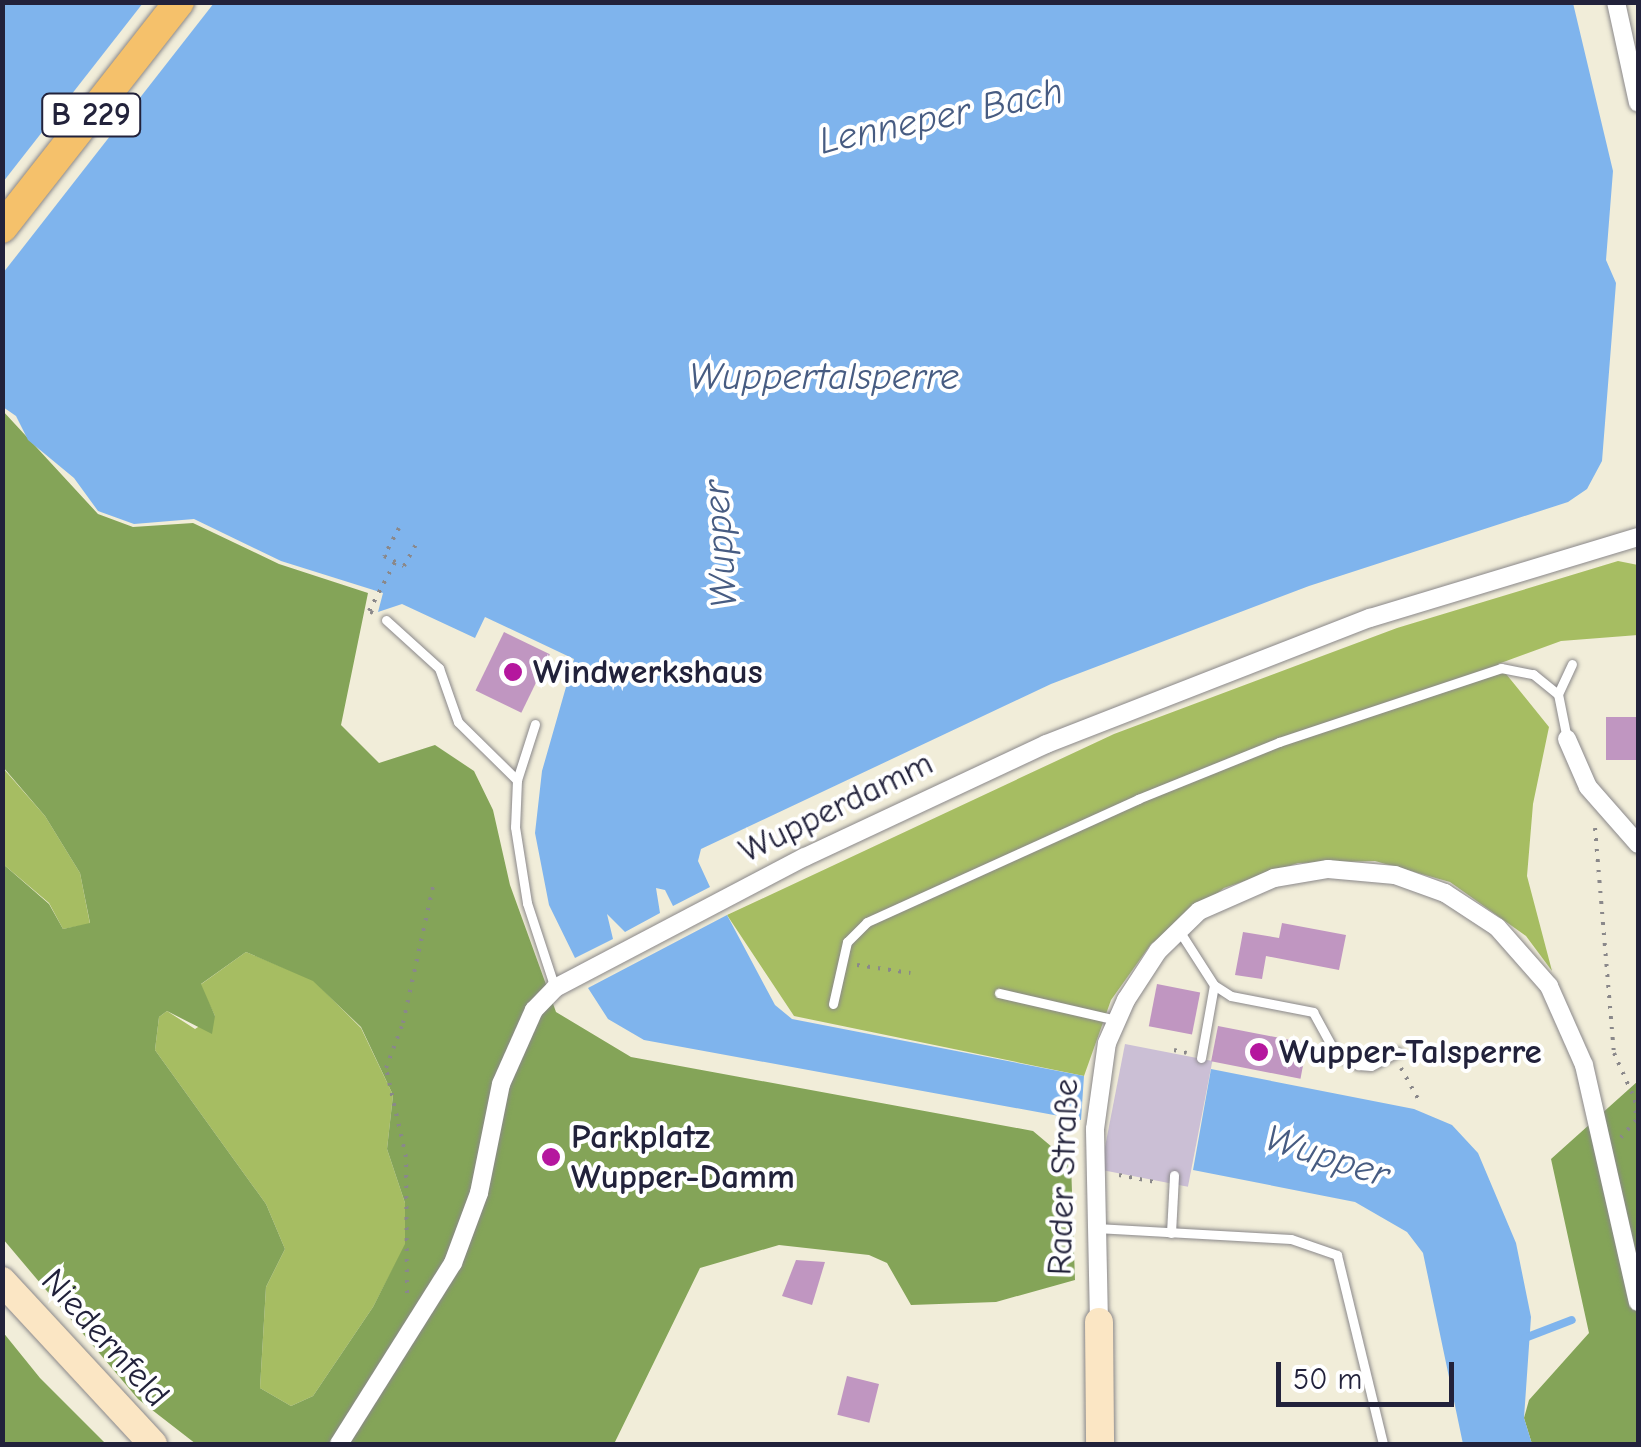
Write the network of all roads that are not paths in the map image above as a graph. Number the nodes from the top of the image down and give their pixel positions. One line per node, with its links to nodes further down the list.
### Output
1 (179, 2): 4 (main road, B 229)
2 (1616, 2): 3 (street)
3 (1638, 103)
4 (2, 228)
5 (1638, 537): 15 (street, Wupperdamm)
6 (386, 620): 11 (lane)
7 (1572, 664): 8 (lane)
8 (1558, 694): 10 (lane); 17 (lane)
9 (535, 724): 11 (lane)
10 (1568, 739): 12 (street)
11 (517, 780): 15 (lane)
12 (1638, 844)
13 (1178, 929): 14 (lane); 18 (street, Rader Straße); 25 (street, Rader Straße)
14 (1214, 985): 19 (lane); 20 (lane)
15 (556, 988): 28 (street, Wupperdamm)
16 (1000, 994): 18 (lane)
17 (833, 1004)
18 (1117, 1020): 22 (street, Rader Straße)
19 (1397, 1052)
20 (1201, 1058)
21 (1174, 1175): 23 (lane)
22 (1093, 1228): 23 (lane); 26 (street, Rader Straße)
23 (1171, 1233): 30 (lane)
24 (2, 1281): 27 (street, Niedernfeld)
25 (1638, 1302)
26 (1099, 1322): 29 (street, Rader Straße)
27 (153, 1444)
28 (339, 1444)
29 (1100, 1444)
30 (1383, 1444)

